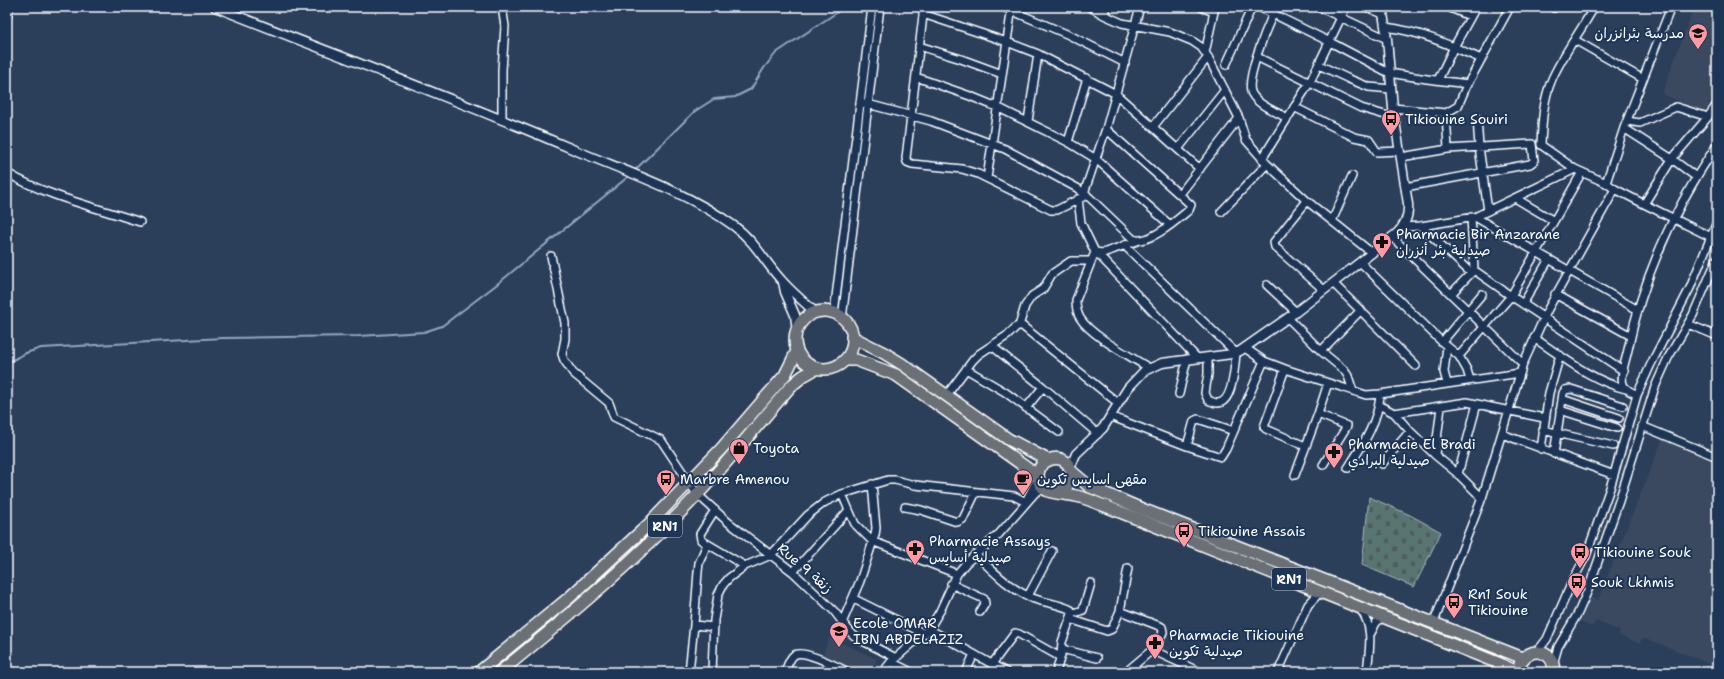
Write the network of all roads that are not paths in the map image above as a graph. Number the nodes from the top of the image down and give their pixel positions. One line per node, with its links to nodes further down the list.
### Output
1 (8, 7): 28 (street)
2 (215, 7): 69 (street)
3 (502, 7): 69 (street)
4 (872, 7): 56 (street)
5 (880, 7): 57 (street)
6 (1003, 7): 20 (street)
7 (1090, 7): 26 (street)
8 (1106, 7): 26 (street)
9 (1140, 7): 30 (street)
10 (1201, 7): 22 (street)
11 (1252, 7): 43 (street)
12 (1259, 7): 25 (street)
13 (1319, 7): 29 (street)
14 (1346, 7): 29 (street)
15 (1366, 7): 23 (street)
16 (1448, 7): 27 (street)
17 (1476, 7): 27 (street)
18 (1510, 7): 41 (street)
19 (1594, 7): 33 (street)
20 (1011, 8): 34 (street); 42 (street)
21 (1670, 8): 49 (street)
22 (1214, 9): 39 (street)
23 (1382, 10): 31 (street)
24 (924, 11): 34 (street); 36 (street)
25 (1273, 14): 35 (street); 40 (street)
26 (1104, 15): 30 (street)
27 (1470, 16): 37 (street)
28 (7, 17)
29 (1342, 18): 32 (street); 35 (street)
30 (1136, 26): 39 (street); 42 (street)
31 (1385, 27): 32 (street); 37 (street)
32 (1387, 39): 45 (street)
33 (1575, 40): 49 (street); 78 (street)
34 (1007, 42): 38 (street); 46 (street)
35 (1330, 42): 44 (street); 45 (street)
36 (920, 46): 46 (street); 47 (street)
37 (1454, 47): 41 (street); 50 (street)
38 (1038, 54): 48 (street); 70 (street)
39 (1207, 55): 53 (street); 72 (street)
40 (1257, 57): 51 (street); 65 (street)
41 (1481, 59): 52 (street)
42 (1125, 63): 55 (street)
43 (1226, 65)
44 (1319, 65): 51 (street); 54 (street)
45 (1389, 73): 50 (street); 54 (street)
46 (1002, 74): 59 (street)
47 (916, 77): 59 (street); 63 (street)
48 (1087, 78): 55 (street); 75 (street)
49 (1643, 79): 71 (street)
50 (1438, 80): 52 (street)
51 (1310, 82): 60 (street); 66 (street)
52 (1468, 84): 62 (street)
53 (1225, 90): 64 (street); 81 (street)
54 (1391, 90): 61 (street)
55 (1116, 94): 72 (street); 74 (street)
56 (860, 102): 57 (street); 143 (street)
57 (868, 104): 63 (street); 143 (street)
58 (1717, 104): 68 (street)
59 (997, 107): 70 (street); 76 (street)
60 (1294, 107): 65 (street); 83 (street)
61 (1393, 108): 62 (street); 66 (street)
62 (1446, 113): 82 (street)
63 (911, 114): 76 (street); 94 (street)
64 (1239, 118): 86 (street); 87 (street)
65 (1287, 118): 86 (street)
66 (1395, 118): 83 (street)
67 (1476, 118): 80 (street)
68 (1708, 118): 71 (street); 85 (street)
69 (502, 120): 129 (street)
70 (1028, 121): 75 (street)
71 (1627, 121): 73 (street)
72 (1153, 127): 81 (street)
73 (1624, 128): 85 (street); 95 (street)
74 (1106, 129): 84 (street); 99 (street)
75 (1068, 142): 84 (street)
76 (992, 144): 94 (street); 98 (street)
77 (1532, 144): 78 (street); 80 (street); 89 (street)
78 (1542, 145): 88 (street)
79 (1717, 145): 93 (street)
80 (1479, 147): 82 (street); 89 (street)
81 (1178, 149): 87 (street)
82 (1448, 149): 83 (street)
83 (1400, 154): 96 (street)
84 (1096, 159): 98 (street); 112 (street)
85 (1672, 159): 93 (street); 103 (street)
86 (1264, 161): 102 (street); 105 (street)
87 (1200, 169): 99 (street)
88 (1575, 169): 90 (street); 100 (street)
89 (1482, 172): 96 (street); 104 (street)
90 (1582, 172): 95 (street); 109 (street)
91 (7, 173): 110 (street)
92 (1352, 176): 108 (street)
93 (1696, 177): 107 (street)
94 (987, 178): 101 (street)
95 (1606, 183): 97 (street)
96 (1405, 187): 114 (street)
97 (1615, 189): 103 (street); 127 (street)
98 (1085, 194): 101 (street); 117 (street)
99 (1180, 194): 112 (street)
100 (1515, 198): 104 (street); 109 (street)
101 (1078, 199): 120 (street)
102 (1307, 200): 108 (street); 132 (street)
103 (1644, 204): 107 (street)
104 (1488, 211): 106 (street)
105 (1221, 212)
106 (1473, 217): 113 (street); 119 (street); 128 (street)
107 (1673, 219): 116 (street); 140 (street)
108 (1332, 221): 121 (street)
109 (1554, 221): 119 (street)
110 (140, 222)
111 (1717, 222): 116 (street)
112 (1170, 225): 117 (street)
113 (1421, 226): 114 (street); 128 (street)
114 (1403, 227): 115 (street)
115 (1392, 237): 121 (street); 133 (street)
116 (1711, 238): 183 (street)
117 (1137, 241): 118 (street)
118 (1124, 246): 120 (street); 159 (street)
119 (1536, 252): 123 (street); 136 (street)
120 (1096, 253): 125 (street); 163 (street)
121 (1372, 253): 126 (street)
122 (551, 256): 225 (street, Rue 9 زنقة)
123 (1549, 260): 127 (street); 137 (street)
124 (1717, 260): 146 (street)
125 (1091, 261): 147 (street); 170 (street)
126 (1360, 262): 130 (street); 154 (street)
127 (1568, 270): 135 (street); 140 (street)
128 (1472, 272): 133 (street); 136 (street)
129 (783, 282): 142 (street); 149 (street)
130 (1334, 283): 132 (street); 138 (street)
131 (1267, 285): 141 (street)
132 (1324, 290): 141 (street)
133 (1451, 294): 139 (street)
134 (1482, 294): 139 (street)
135 (1555, 294): 144 (street); 150 (street)
136 (1510, 296): 137 (street); 148 (street)
137 (1523, 304): 144 (street)
138 (1361, 310): 158 (street); 168 (street)
139 (1468, 310): 148 (street); 154 (street)
140 (1638, 310): 150 (street)
141 (1296, 312): 145 (street)
142 (816, 313): 143 (highway); 149 (highway)
143 (838, 316): 152 (highway)
144 (1543, 317): 153 (street); 173 (street)
145 (1288, 318): 156 (street); 158 (street)
146 (1688, 324): 151 (street); 199 (street)
147 (1019, 326): 155 (street); 186 (street)
148 (1484, 326): 161 (street); 167 (street)
149 (797, 330): 157 (highway, RN1)
150 (1631, 336): 173 (street)
151 (1717, 336)
152 (852, 337): 165 (highway); 184 (highway, RN1)
153 (1534, 338): 160 (street); 167 (street)
154 (1444, 344): 161 (street); 177 (street)
155 (992, 346): 171 (street); 178 (street)
156 (1245, 348): 159 (street); 166 (street)
157 (797, 351): 169 (highway); 225 (highway, RN1)
158 (1320, 351): 180 (street)
159 (1236, 353): 162 (street); 162 (street)
160 (1560, 355): 179 (street); 197 (street)
161 (1459, 356): 175 (street)
162 (1208, 357): 163 (street)
163 (1196, 358): 164 (street)
164 (1187, 359): 170 (street); 181 (street)
165 (845, 360): 169 (highway, RN1); 224 (highway)
166 (1264, 361): 172 (street); 203 (street)
167 (1523, 364): 174 (street)
168 (1416, 366)
169 (817, 368): 230 (highway, RN1)
170 (1148, 368): 186 (street)
171 (966, 369): 184 (street); 191 (street)
172 (1285, 369): 176 (street); 209 (street)
173 (1624, 371): 179 (street)
174 (1520, 373): 175 (street); 193 (street)
175 (1470, 380): 177 (street)
176 (1328, 383): 180 (street); 195 (street)
177 (1447, 384): 182 (street)
178 (1043, 387): 191 (street); 206 (street)
179 (1626, 389): 183 (street)
180 (1353, 391): 182 (street)
181 (1179, 394)
182 (1380, 394): 188 (street)
183 (1637, 394): 223 (street)
184 (946, 396): 216 (highway, RN1)
185 (1562, 399): 189 (street); 192 (street); 198 (street)
186 (1118, 403): 196 (street)
187 (1477, 404): 190 (street); 193 (street); 222 (street)
188 (1380, 405): 194 (street); 219 (street)
189 (1623, 406)
190 (1441, 407): 194 (street); 214 (street)
191 (1026, 408): 204 (street)
192 (1560, 410): 200 (street); 205 (street)
193 (1509, 412): 197 (street); 207 (street)
194 (1394, 413): 201 (street)
195 (1318, 414): 209 (street); 218 (street)
196 (1110, 416): 206 (street); 208 (street)
197 (1544, 418): 202 (street)
198 (1619, 418)
199 (1642, 426): 215 (street); 273 (street)
200 (1617, 428)
201 (1410, 430): 214 (street); 217 (street)
202 (1543, 430): 205 (street); 212 (street)
203 (1234, 431): 208 (street); 208 (street)
204 (1059, 432)
205 (1557, 433): 210 (street); 213 (street)
206 (1098, 434): 211 (street)
207 (1502, 434): 212 (street); 232 (street)
208 (1187, 446)
209 (1305, 446): 221 (street)
210 (1612, 446)
211 (1081, 448): 216 (street); 220 (street)
212 (1541, 449): 213 (street)
213 (1554, 454): 223 (street)
214 (1435, 455): 222 (street)
215 (1717, 457)
216 (1053, 459): 220 (highway, RN1); 224 (highway)
217 (1382, 464)
218 (1324, 465)
219 (1348, 468)
220 (1071, 469): 229 (highway); 259 (highway, RN1)
221 (1295, 474)
222 (1458, 474): 232 (street)
223 (1614, 475): 266 (street)
224 (1038, 477): 227 (highway); 233 (street)
225 (689, 484): 230 (street, Rue 9 زنقة); 274 (highway, RN1)
226 (872, 484): 228 (street); 231 (street); 237 (street)
227 (1044, 488): 229 (highway, RN1); 233 (street)
228 (976, 492): 233 (street); 234 (street)
229 (1058, 492): 248 (highway, RN1)
230 (697, 494): 235 (street, Rue 9 زنقة); 275 (highway, RN1)
231 (842, 494): 236 (street); 241 (street)
232 (1482, 498): 259 (street)
233 (1026, 502): 240 (street)
234 (905, 507)
235 (715, 510): 238 (street); 241 (street, Rue 9 زنقة)
236 (849, 510): 237 (street); 244 (street)
237 (872, 541): 245 (street); 251 (street)
238 (708, 544): 242 (street); 260 (street)
239 (1052, 551): 250 (street)
240 (976, 554): 245 (street); 250 (street)
241 (771, 555): 242 (street); 244 (street, Rue 9 زنقة)
242 (744, 566): 261 (street)
243 (1128, 568): 254 (street)
244 (793, 572): 258 (street, Rue 9 زنقة)
245 (957, 574): 247 (street)
246 (1091, 583): 256 (street)
247 (951, 584): 255 (street); 262 (street)
248 (1304, 585): 249 (highway, RN1); 253 (street)
249 (1321, 591): 252 (highway, RN1); 253 (street)
250 (1028, 596): 256 (street)
251 (854, 599): 258 (street); 262 (street)
252 (1354, 604): 257 (highway, RN1); 263 (street)
253 (1308, 605): 287 (street)
254 (1120, 611): 256 (street); 265 (street)
255 (980, 612)
256 (1071, 616): 264 (street)
257 (1383, 616): 263 (street); 289 (highway, RN1)
258 (842, 622): 271 (street, Rue 9 زنقة)
259 (1434, 622): 270 (highway, RN1)
260 (694, 625): 261 (street); 276 (street)
261 (714, 627): 277 (street)
262 (927, 631): 267 (street); 271 (street)
263 (1370, 635): 288 (street)
264 (1062, 649): 268 (street); 269 (street)
265 (1155, 651): 285 (street); 286 (street)
266 (1537, 652): 270 (highway); 273 (highway)
267 (974, 654): 272 (street); 282 (street)
268 (1060, 657): 272 (street); 284 (street)
269 (1097, 658)
270 (1523, 658): 290 (highway)
271 (894, 660): 280 (street); 281 (street, Rue 9 زنقة)
272 (992, 664): 283 (street)
273 (1555, 669)
274 (479, 672)
275 (500, 672)
276 (689, 672)
277 (712, 672)
278 (785, 672): 279 (street)
279 (848, 672)
280 (883, 672)
281 (911, 672)
282 (966, 672)
283 (1006, 672)
284 (1056, 672)
285 (1126, 672)
286 (1200, 672)
287 (1278, 672)
288 (1367, 672)
289 (1517, 672)
290 (1520, 672)

